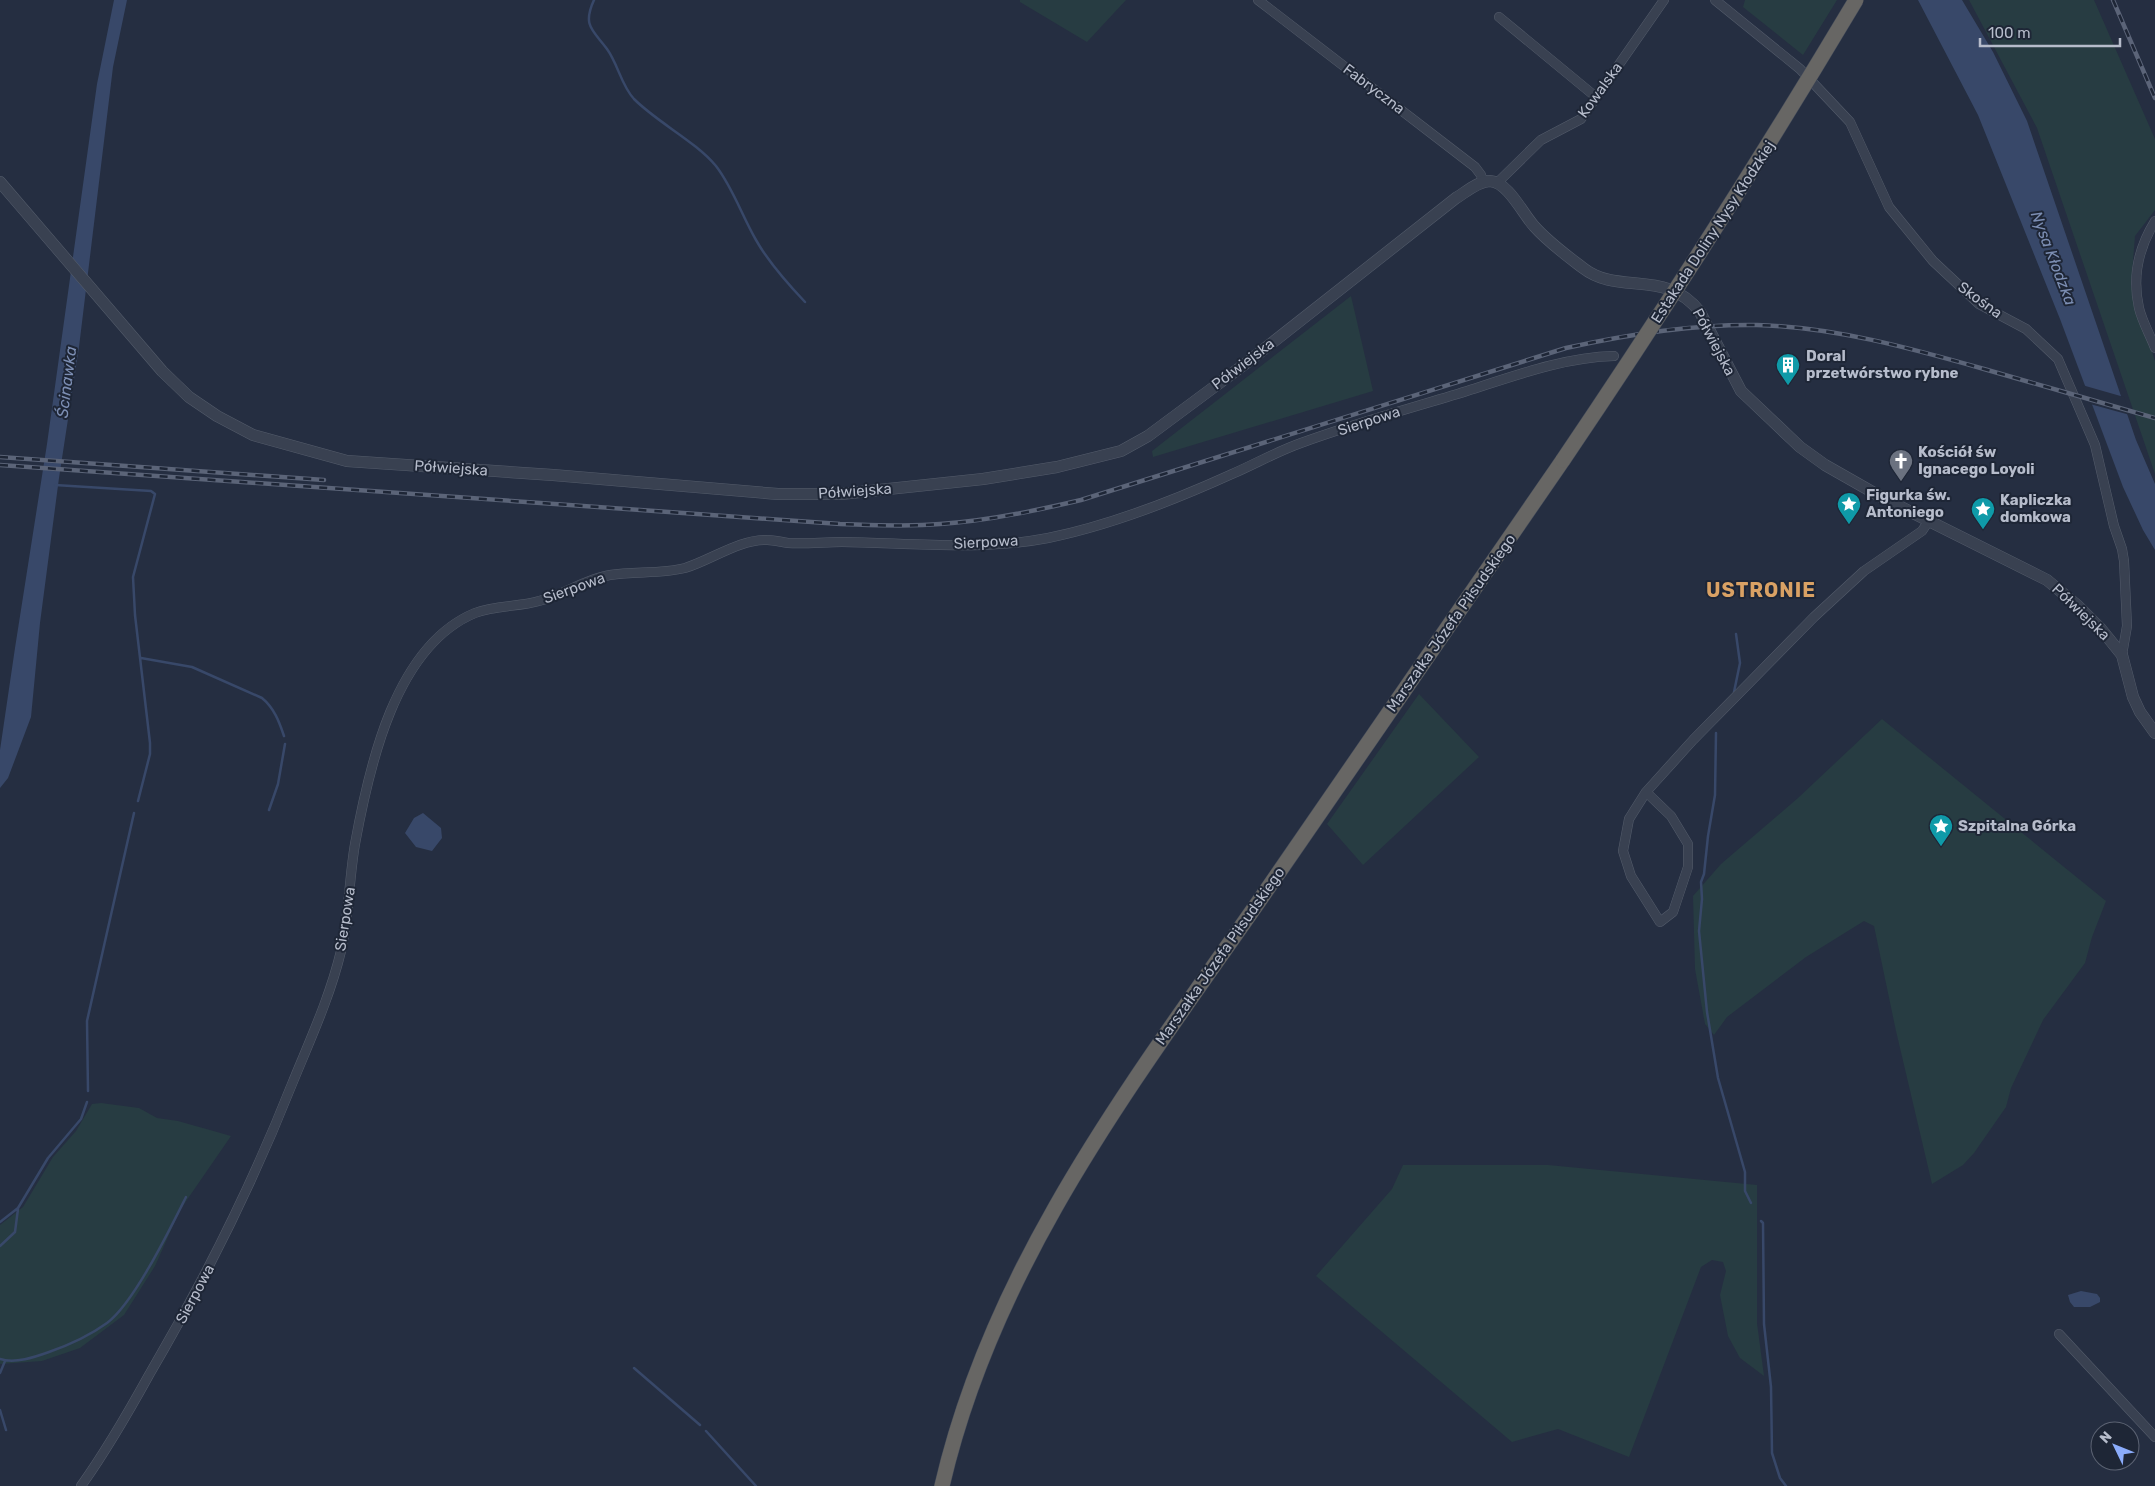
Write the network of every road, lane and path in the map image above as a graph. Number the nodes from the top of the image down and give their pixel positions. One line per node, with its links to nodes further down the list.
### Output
1 (1258, 0): 8 (street, Fabryczna)
2 (1664, 0): 6 (street, Kowalska)
3 (1715, 0): 15 (street, Skośna)
4 (1856, 0): 13 (highway, Estakada Doliny Nysy Kłodzkiej, bridge)
5 (1499, 17): 6 (street)
6 (1596, 97): 9 (street, Kowalska)
7 (0, 182): 8 (street, Półwiejska)
8 (1483, 182): 9 (street)
9 (1497, 183): 14 (street, Półwiejska)
10 (2155, 221): 11 (street)
11 (2155, 348)
12 (1614, 356): 20 (street, Sierpowa)
13 (1563, 460): 21 (highway, Marszałka Józefa Piłsudskiego)
14 (1928, 522): 15 (street, Półwiejska); 17 (street)
15 (2122, 656): 16 (street, Półwiejska)
16 (2155, 733)
17 (1646, 792): 17 (street)
18 (2059, 1334): 19 (street)
19 (2155, 1437)
20 (81, 1486)
21 (942, 1486)

